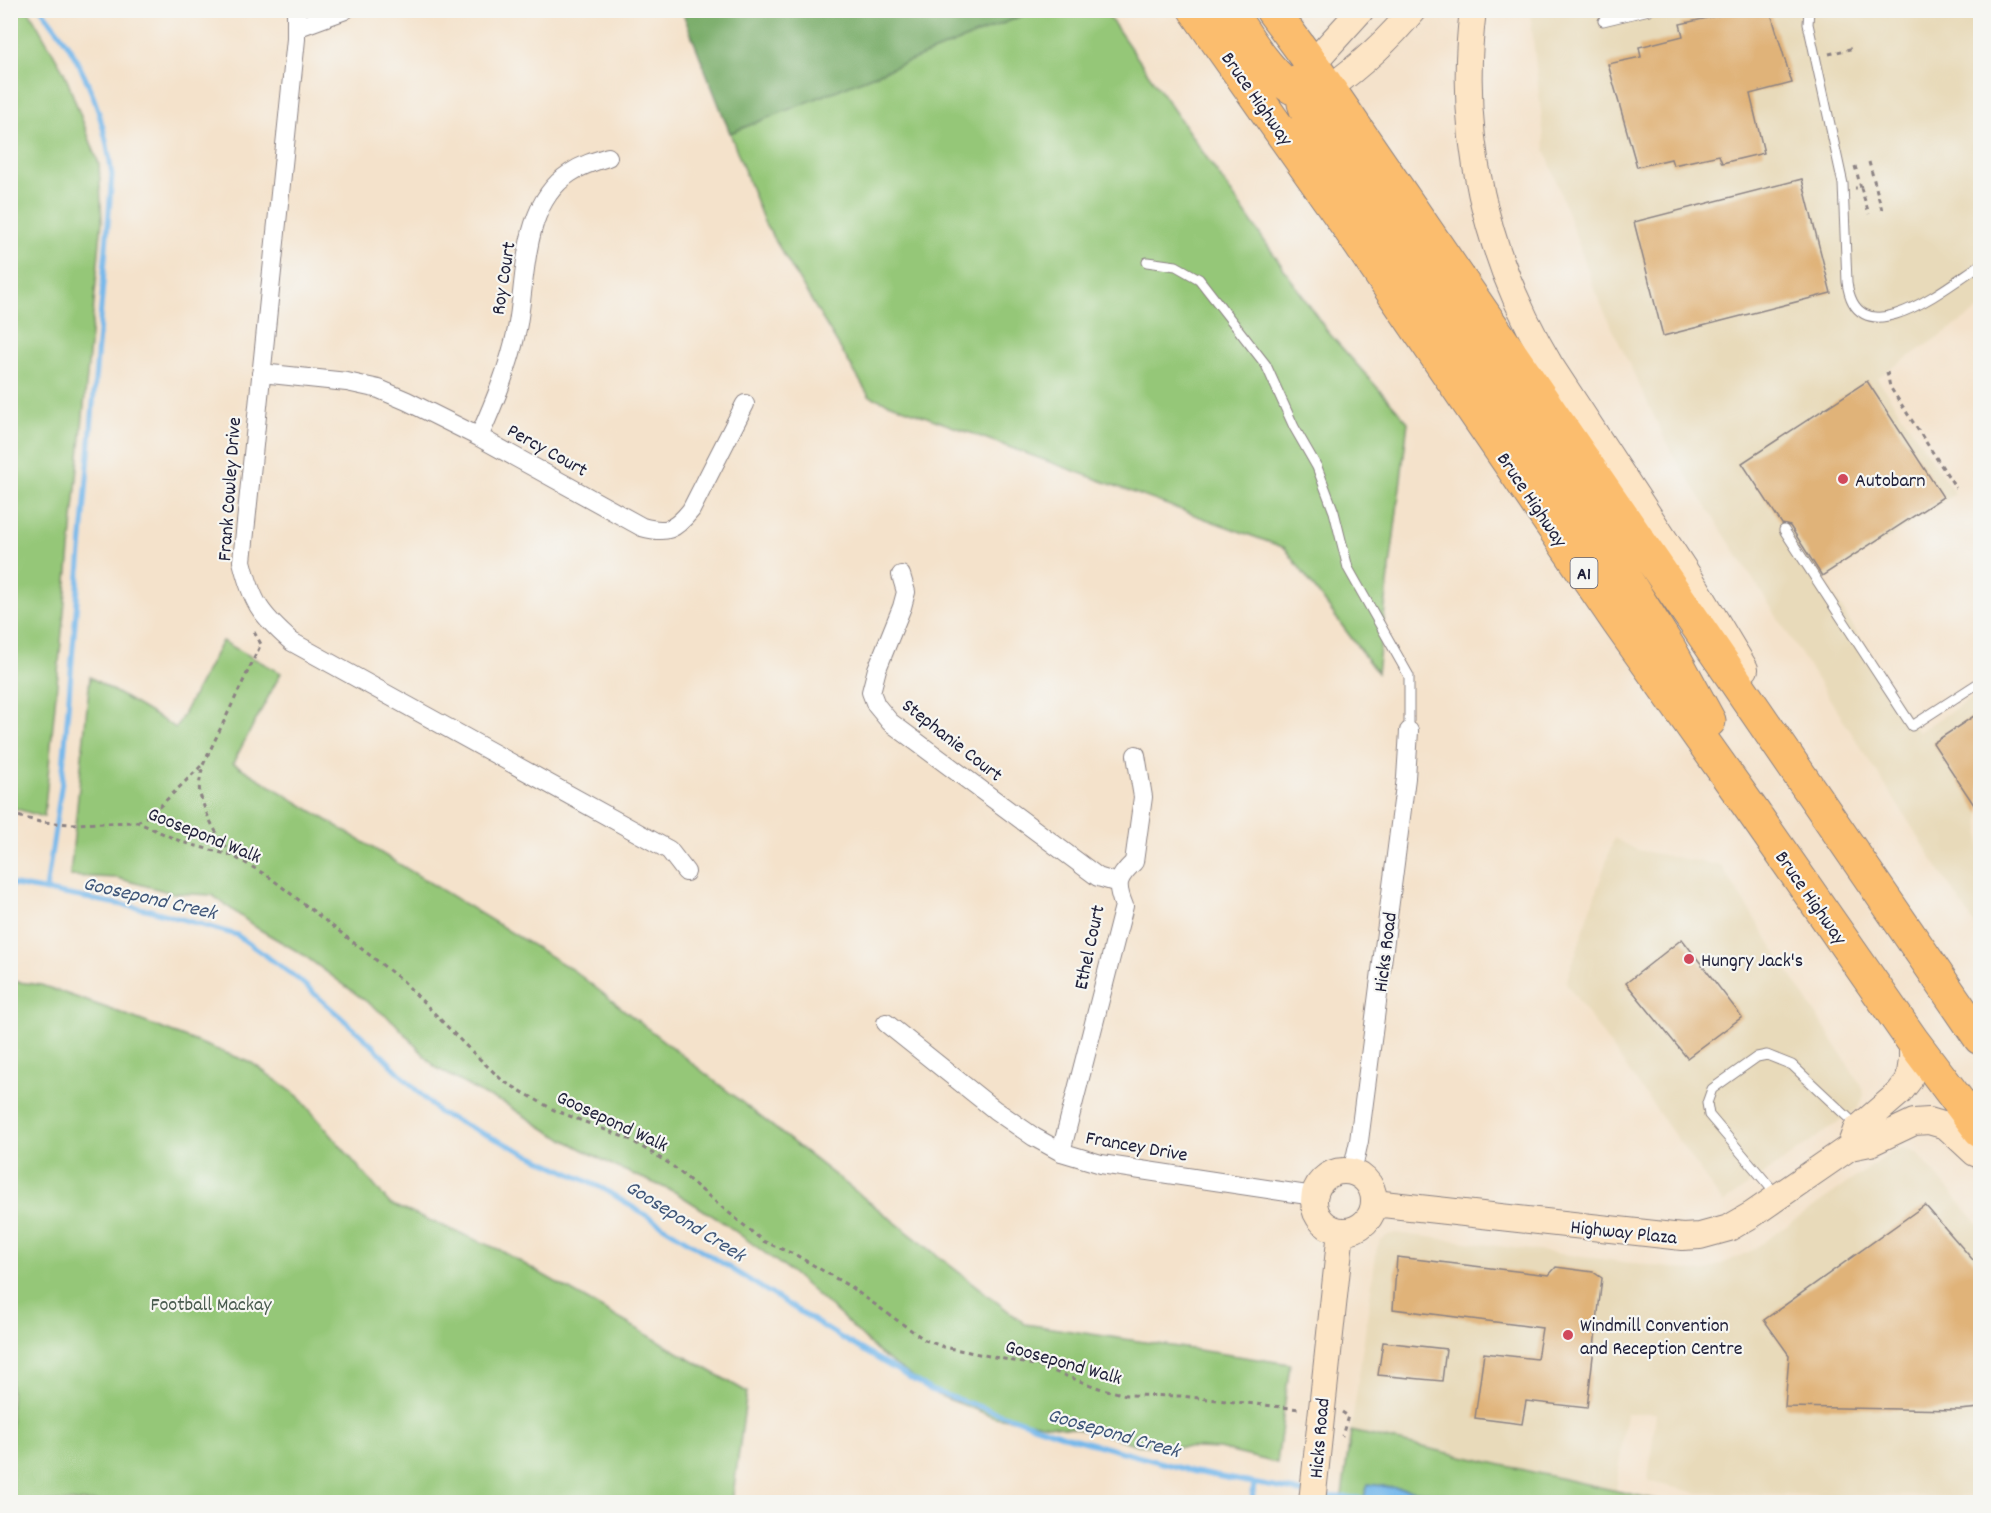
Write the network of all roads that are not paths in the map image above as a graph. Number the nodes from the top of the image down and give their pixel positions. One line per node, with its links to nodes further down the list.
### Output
1 (345, 10): 10 (street)
2 (1196, 10): 24 (highway, Bruce Highway / A1)
3 (1228, 10): 12 (highway)
4 (1272, 10): 12 (highway)
5 (1361, 10): 12 (street)
6 (1413, 10): 12 (street)
7 (1473, 10): 25 (street)
8 (1649, 10): 11 (lane)
9 (1809, 10): 15 (lane)
10 (296, 19): 16 (street, Frank Cowley Drive)
11 (1603, 21)
12 (1314, 81): 24 (highway); 25 (highway)
13 (608, 157): 18 (street, Roy Court)
14 (1147, 262): 22 (lane)
15 (1980, 265)
16 (261, 373): 18 (street, Percy Court); 26 (street, Frank Cowley Drive)
17 (745, 404): 18 (street, Percy Court)
18 (479, 437)
19 (1784, 530): 21 (lane)
20 (901, 575): 27 (street, Stephanie Court)
21 (1980, 682)
22 (1409, 731): 35 (street, Hicks Road)
23 (1136, 755): 27 (street, Ethel Court)
24 (1751, 809): 30 (highway, Bruce Highway / A1)
25 (1860, 861): 29 (highway)
26 (686, 873)
27 (1118, 884): 33 (street, Ethel Court)
28 (886, 1023): 33 (street, Francey Drive)
29 (1980, 1038)
30 (1912, 1040): 31 (highway, Bruce Highway / A1); 32 (street, Highway Plaza)
31 (1980, 1130)
32 (1854, 1137): 34 (street, Highway Plaza); 37 (street, Highway Plaza); 37 (lane)
33 (1061, 1152): 36 (street, Francey Drive)
34 (1980, 1155)
35 (1352, 1172): 36 (street); 38 (street)
36 (1314, 1196): 39 (street)
37 (1778, 1196): 38 (street, Highway Plaza)
38 (1374, 1203): 39 (street)
39 (1341, 1231): 40 (street, Hicks Road)
40 (1312, 1503)

